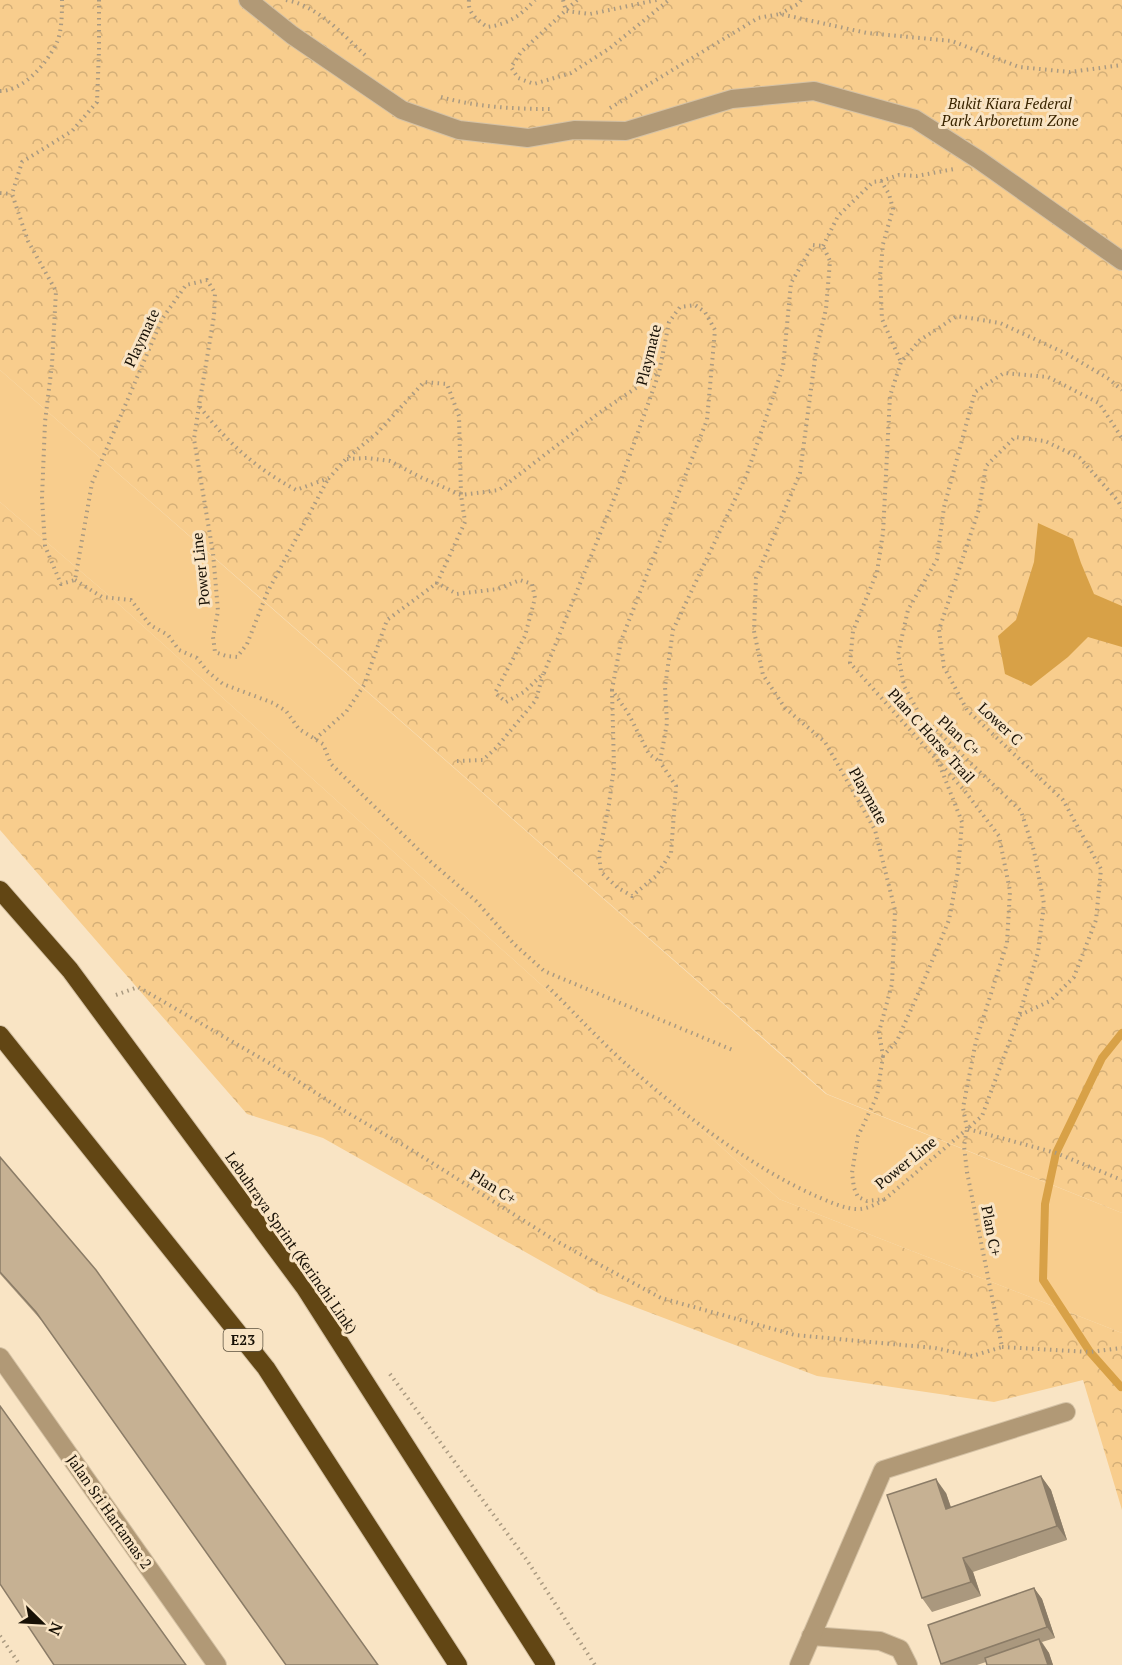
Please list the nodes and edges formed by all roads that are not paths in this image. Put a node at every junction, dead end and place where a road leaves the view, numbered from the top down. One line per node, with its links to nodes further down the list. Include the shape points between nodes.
1 (248, 0): 2 (street, via 402,110 459,130 528,138 574,130 626,131 732,99 814,91 915,119)
2 (1122, 261)
3 (0, 890): 10 (highway, Lebuhraya Sprint (Kerinchi Link), via 70,970 305,1288)
4 (0, 1035): 9 (highway, E23, via 266,1368)
5 (0, 1358): 8 (street, Jalan Sri Hartamas 2)
6 (1066, 1412): 7 (street, via 883,1470)
7 (811, 1636): 11 (street); 12 (street, via 880,1641 900,1649)
8 (217, 1665)
9 (458, 1665)
10 (546, 1665)
11 (799, 1665)
12 (908, 1665)

